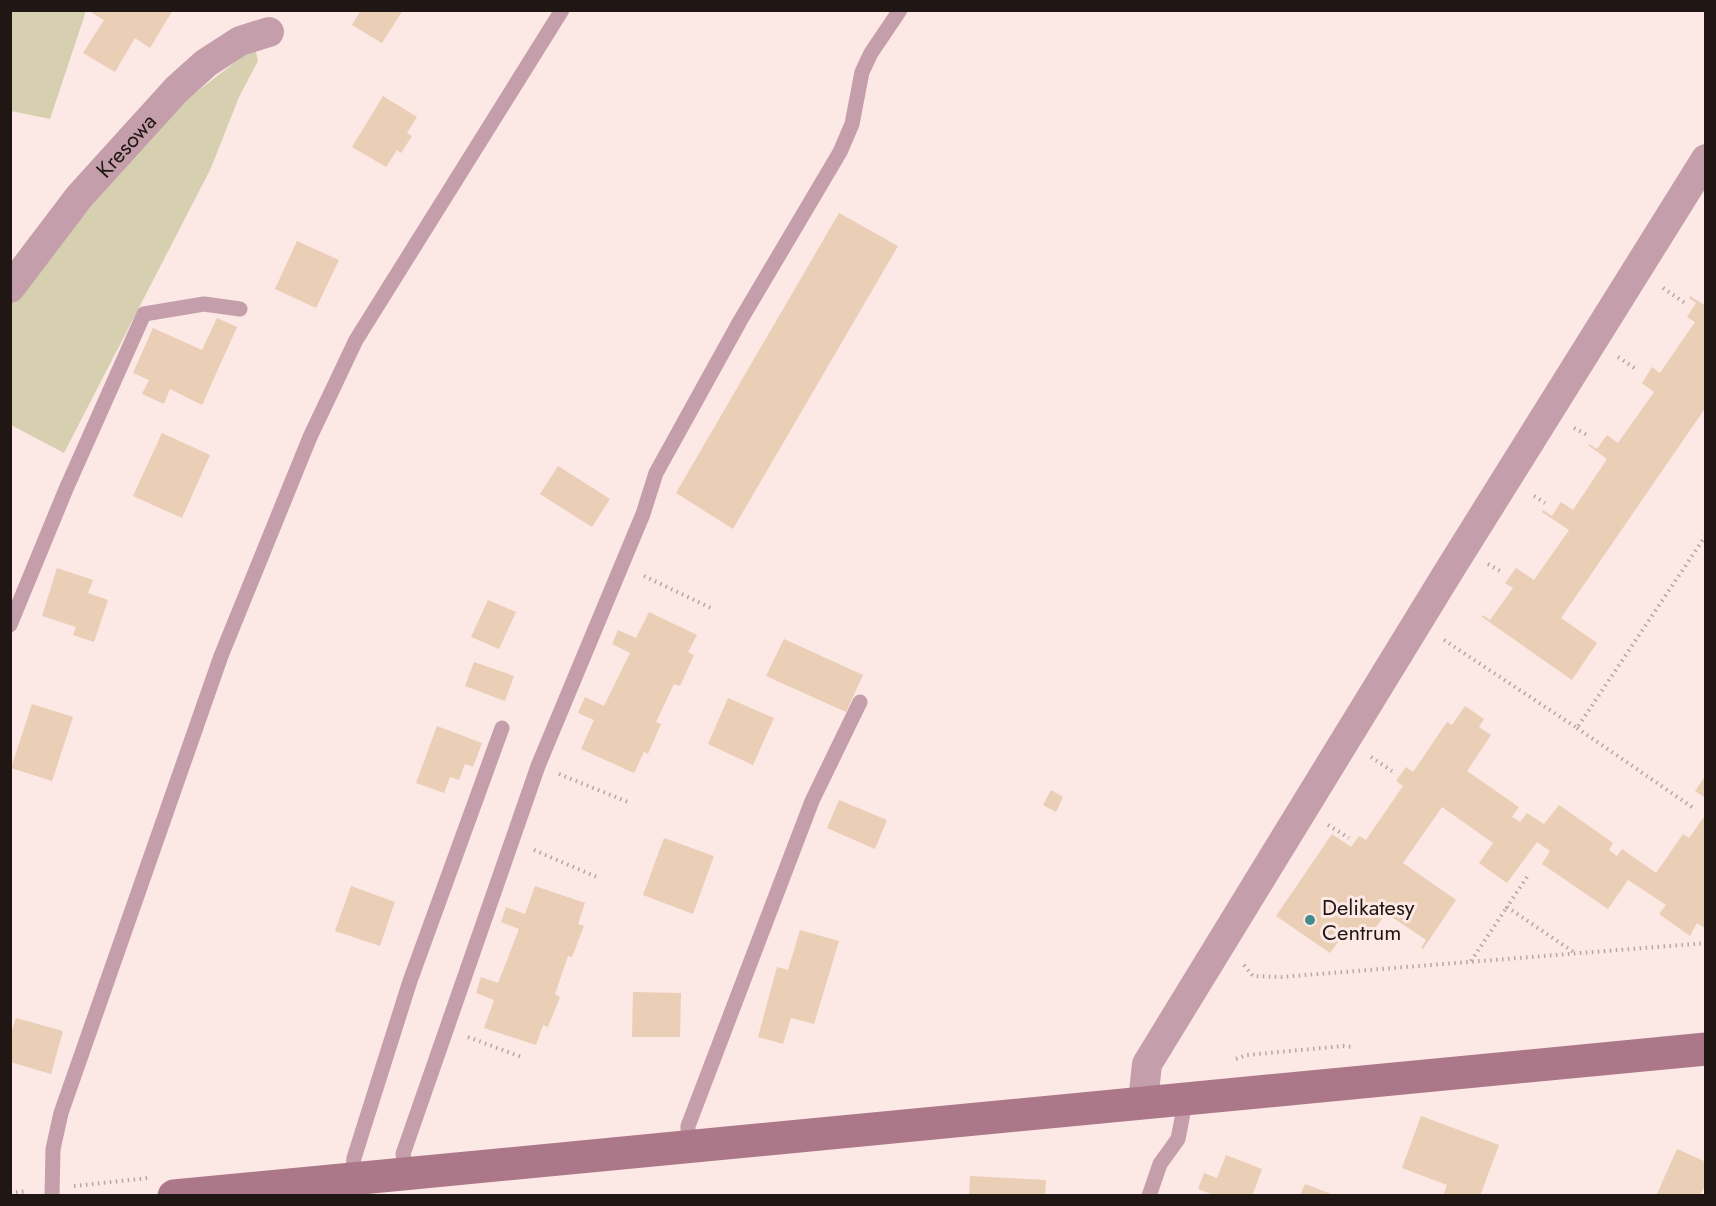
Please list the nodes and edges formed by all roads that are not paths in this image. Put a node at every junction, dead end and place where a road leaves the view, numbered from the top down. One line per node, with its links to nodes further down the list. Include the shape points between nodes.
1 (562, 10): 16 (lane, via 356,340 310,437 222,656 61,1113 53,1149)
2 (900, 10): 14 (lane, via 862,72 852,123 840,152 656,473 538,766 403,1154)
3 (269, 32): 5 (street, Kresowa, via 240,41 206,63 176,90 79,197)
4 (1706, 159): 12 (street, via 1146,1064)
5 (10, 288)
6 (240, 309): 7 (lane, via 204,304 144,314)
7 (10, 625)
8 (860, 702): 13 (lane, via 807,813 688,1126)
9 (502, 728): 15 (lane, via 410,981 354,1158)
10 (1706, 1049): 11 (street)
11 (1186, 1098): 12 (street); 18 (lane, via 1178,1139 1160,1164)
12 (1143, 1102): 13 (street)
13 (688, 1147): 14 (street)
14 (407, 1174): 15 (street)
15 (352, 1179): 17 (street)
16 (52, 1196)
17 (174, 1196)
18 (1149, 1196)

